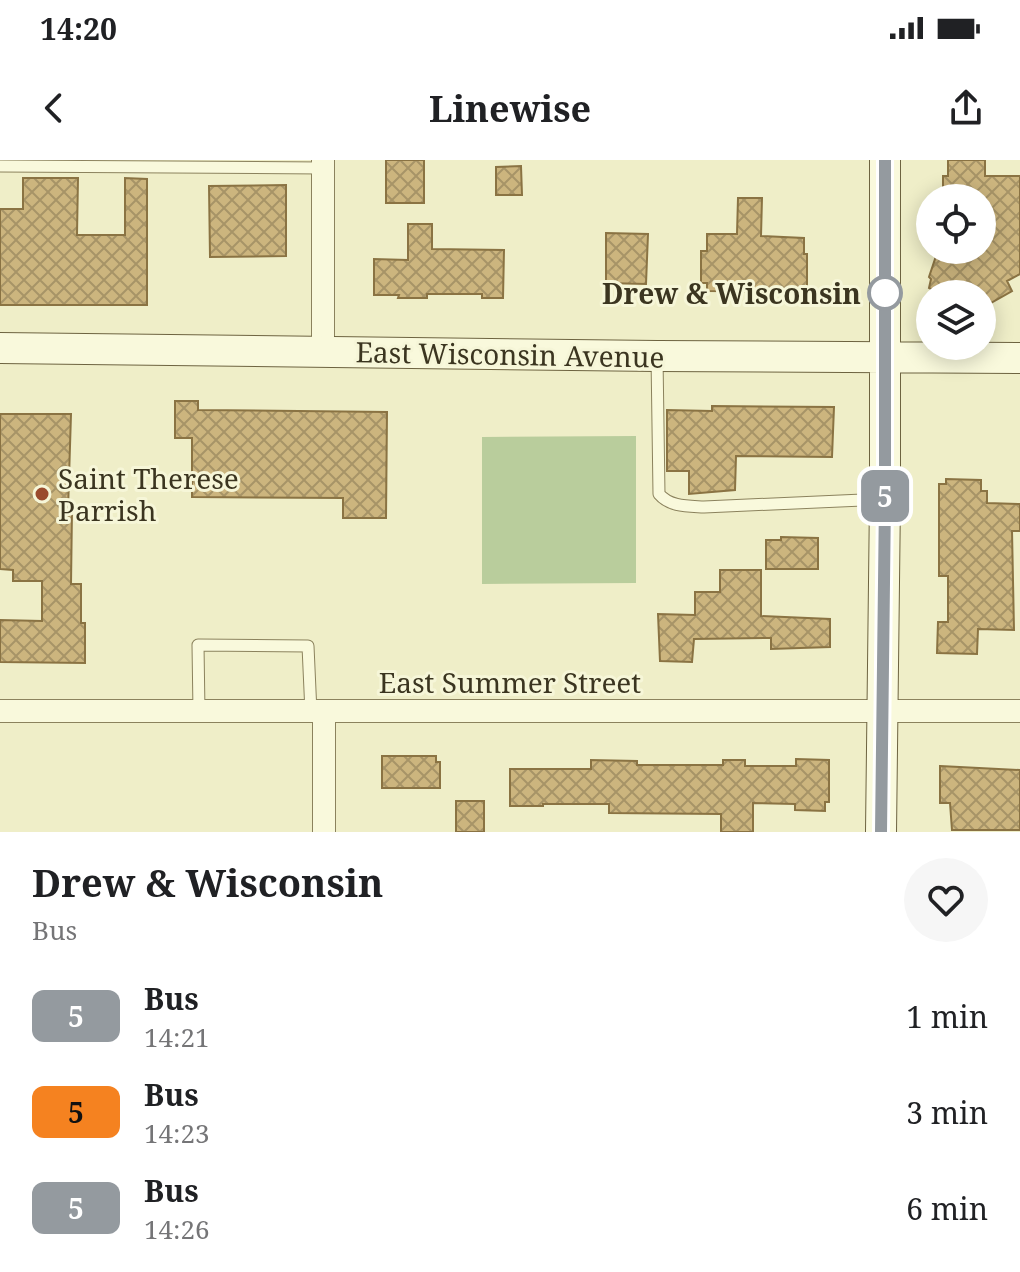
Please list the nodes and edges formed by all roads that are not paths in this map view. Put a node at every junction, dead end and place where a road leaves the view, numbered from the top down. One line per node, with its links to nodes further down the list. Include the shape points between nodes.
1 (885, 160): 7 (main road)
2 (323, 164): 3 (lane); 5 (street)
3 (0, 166)
4 (0, 348): 5 (main road, East Wisconsin Avenue)
5 (323, 351): 6 (main road, East Wisconsin Avenue)
6 (657, 356): 7 (main road, East Wisconsin Avenue); 9 (lane, via 659,494 664,500 704,507)
7 (885, 357): 8 (main road, East Wisconsin Avenue); 9 (main road)
8 (1020, 358)
9 (885, 499): 11 (main road)
10 (0, 711): 13 (street, East Summer Street)
11 (882, 711): 12 (street, East Summer Street); 14 (street, East Summer Street); 16 (main road)
12 (1020, 711)
13 (199, 712): 14 (street, East Summer Street); 14 (lane, via 198,645 308,646)
14 (317, 713): 15 (street)
15 (324, 832)
16 (881, 832)

